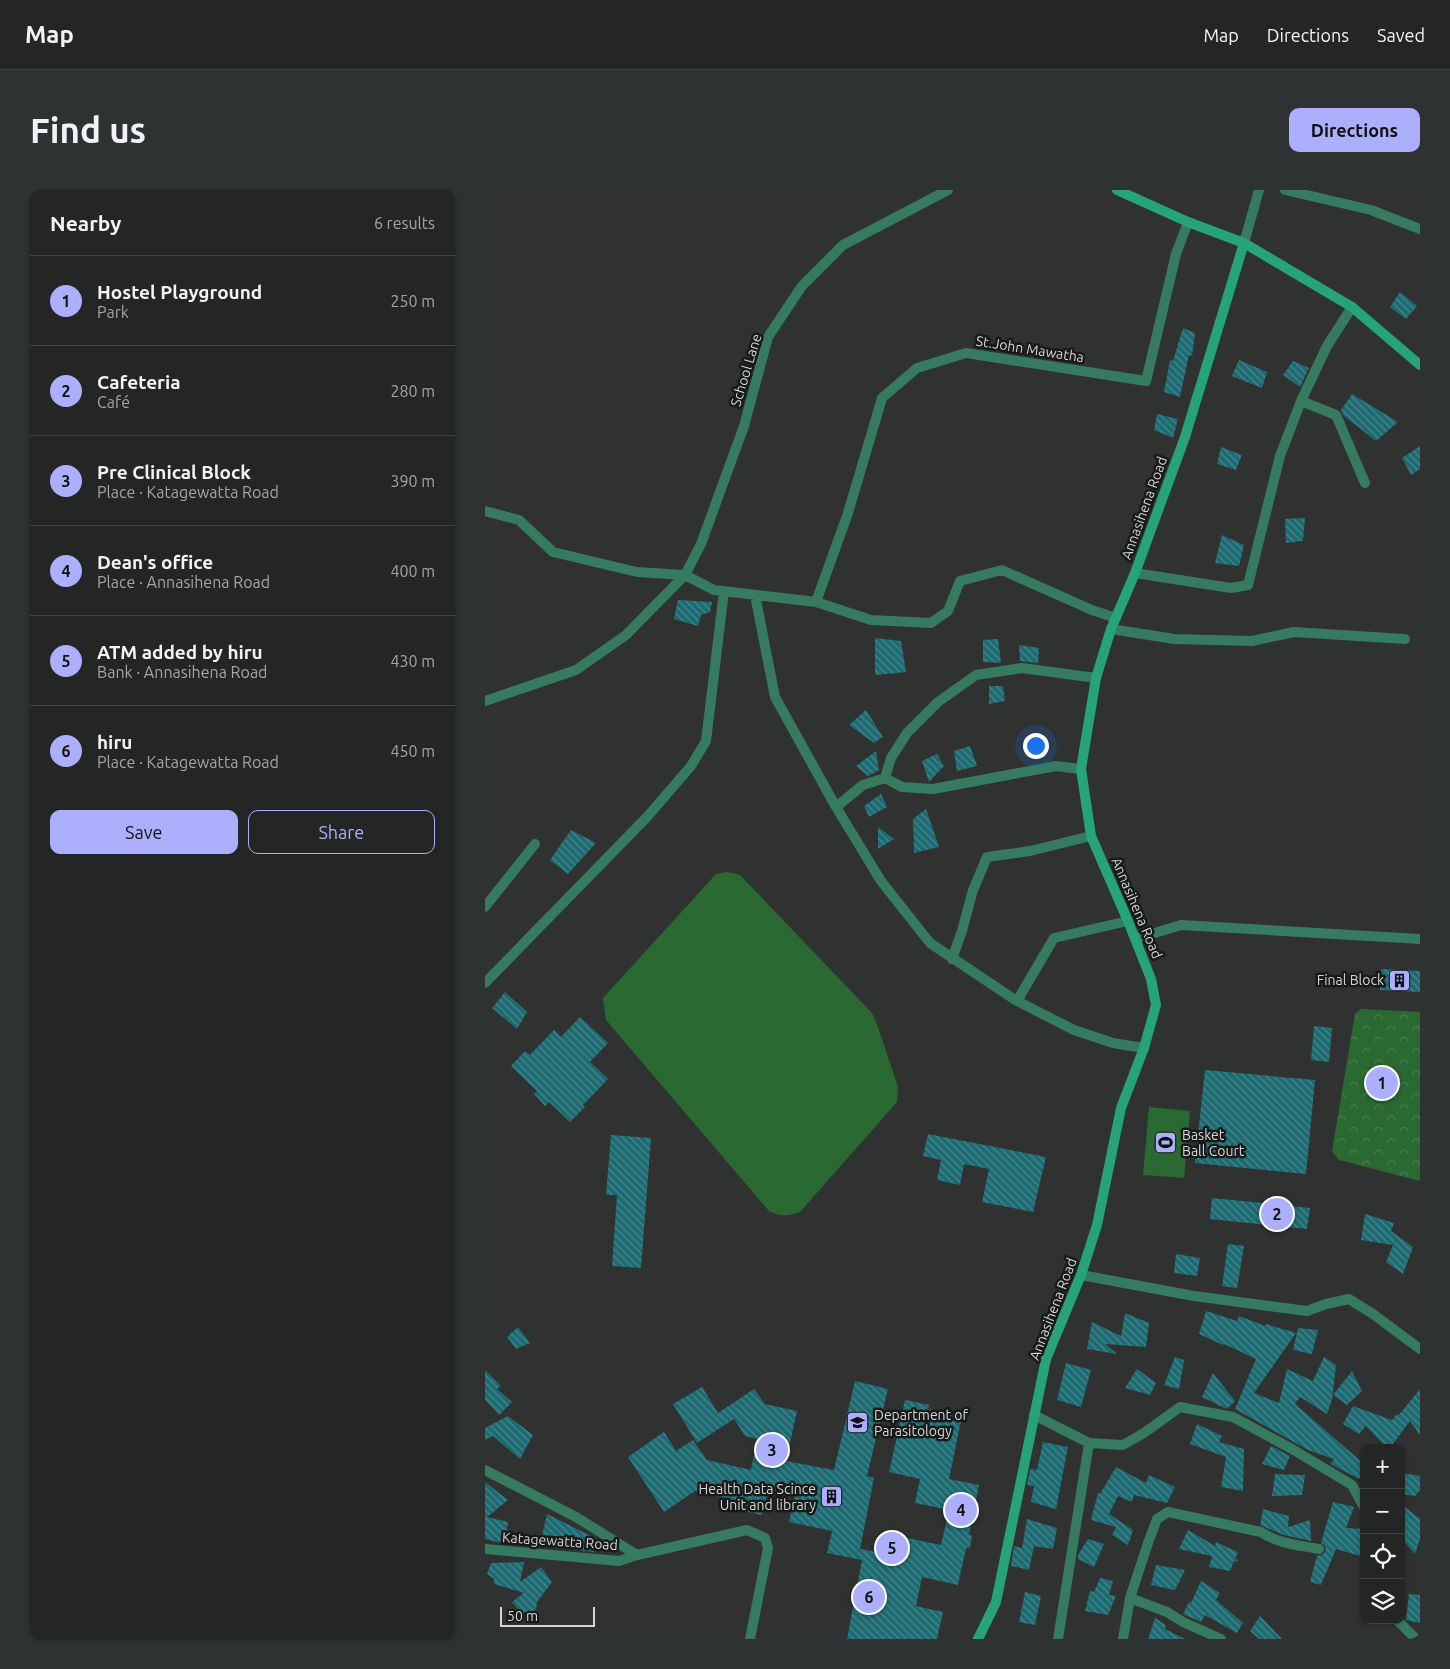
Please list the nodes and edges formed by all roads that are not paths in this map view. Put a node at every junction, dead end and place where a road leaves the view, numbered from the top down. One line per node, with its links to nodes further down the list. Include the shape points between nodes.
1 (948, 190): 14 (street, School Lane, via 843,245 802,286 768,337 744,426 701,544)
2 (1117, 190): 5 (street)
3 (1259, 190): 7 (street, Annasihena Road)
4 (1285, 190): 6 (street, via 1371,210)
5 (1188, 222): 7 (street); 17 (street, St.John Mawatha, via 1176,254 1146,381 966,353 917,368 882,398 848,513)
6 (1420, 228)
7 (1244, 243): 8 (street); 13 (street, Annasihena Road, via 1185,437)
8 (1352, 308): 9 (street); 10 (street, via 1327,346)
9 (1420, 365)
10 (1301, 401): 11 (street, via 1336,415); 13 (street, via 1280,456 1248,585 1231,588)
11 (1365, 482)
12 (485, 511): 14 (street, via 519,520 553,552 637,572)
13 (1135, 573): 18 (street, Annasihena Road)
14 (685, 575): 15 (street, via 714,590); 22 (street, School Lane, via 627,635 576,670)
15 (724, 591): 16 (street); 33 (street, via 706,741 691,766 647,817)
16 (755, 594): 17 (street); 25 (street, via 775,696)
17 (815, 602): 18 (street, via 871,620 931,623 948,611 960,581 1002,570)
18 (1116, 618): 19 (street, Annasihena Road)
19 (1111, 629): 20 (street, via 1174,639 1252,641 1293,632); 21 (street, Annasihena Road)
20 (1405, 639)
21 (1096, 678): 23 (street, Annasihena Road); 24 (street, via 1022,668 976,675 938,702 907,733 891,758)
22 (485, 701)
23 (1081, 769): 24 (street, via 1056,766 933,789 902,787); 26 (street, Annasihena Road)
24 (885, 778): 25 (street, via 863,785)
25 (837, 807): 32 (street, via 881,881 931,943)
26 (1091, 836): 29 (street, Annasihena Road); 32 (street, via 1030,851 987,857 973,890)
27 (535, 844): 28 (street)
28 (485, 907)
29 (1128, 921): 30 (street, Annasihena Road); 34 (street, via 1054,938)
30 (1135, 939): 31 (street, via 1181,925); 35 (street, Annasihena Road, via 1151,979 1156,1004)
31 (1420, 939)
32 (952, 959): 34 (street)
33 (485, 983)
34 (1017, 1001): 35 (street, via 1073,1030 1113,1043)
35 (1144, 1048): 36 (street, Annasihena Road, via 1121,1108 1097,1225)
36 (1081, 1275): 37 (street, via 1194,1296 1307,1311 1349,1299); 38 (street, Annasihena Road, via 1046,1359)
37 (1420, 1349)
38 (1033, 1415): 39 (street); 48 (street, Annasihena Road, via 996,1602)
39 (1089, 1443): 41 (street, via 1123,1445 1180,1407 1233,1417 1352,1485); 49 (street)
40 (485, 1470): 44 (street, via 576,1517)
41 (1360, 1500)
42 (485, 1549): 44 (street, Katagewatta Road, via 619,1561)
43 (1319, 1549): 45 (street, via 1283,1543 1261,1532 1167,1512 1157,1519)
44 (637, 1555): 47 (street, Katagewatta Road, via 747,1530 765,1538 767,1548)
45 (1129, 1598): 50 (street); 51 (street, via 1167,1612)
46 (1401, 1624): 52 (street)
47 (750, 1639)
48 (978, 1639)
49 (1057, 1639)
50 (1123, 1639)
51 (1221, 1639)
52 (1416, 1639)

